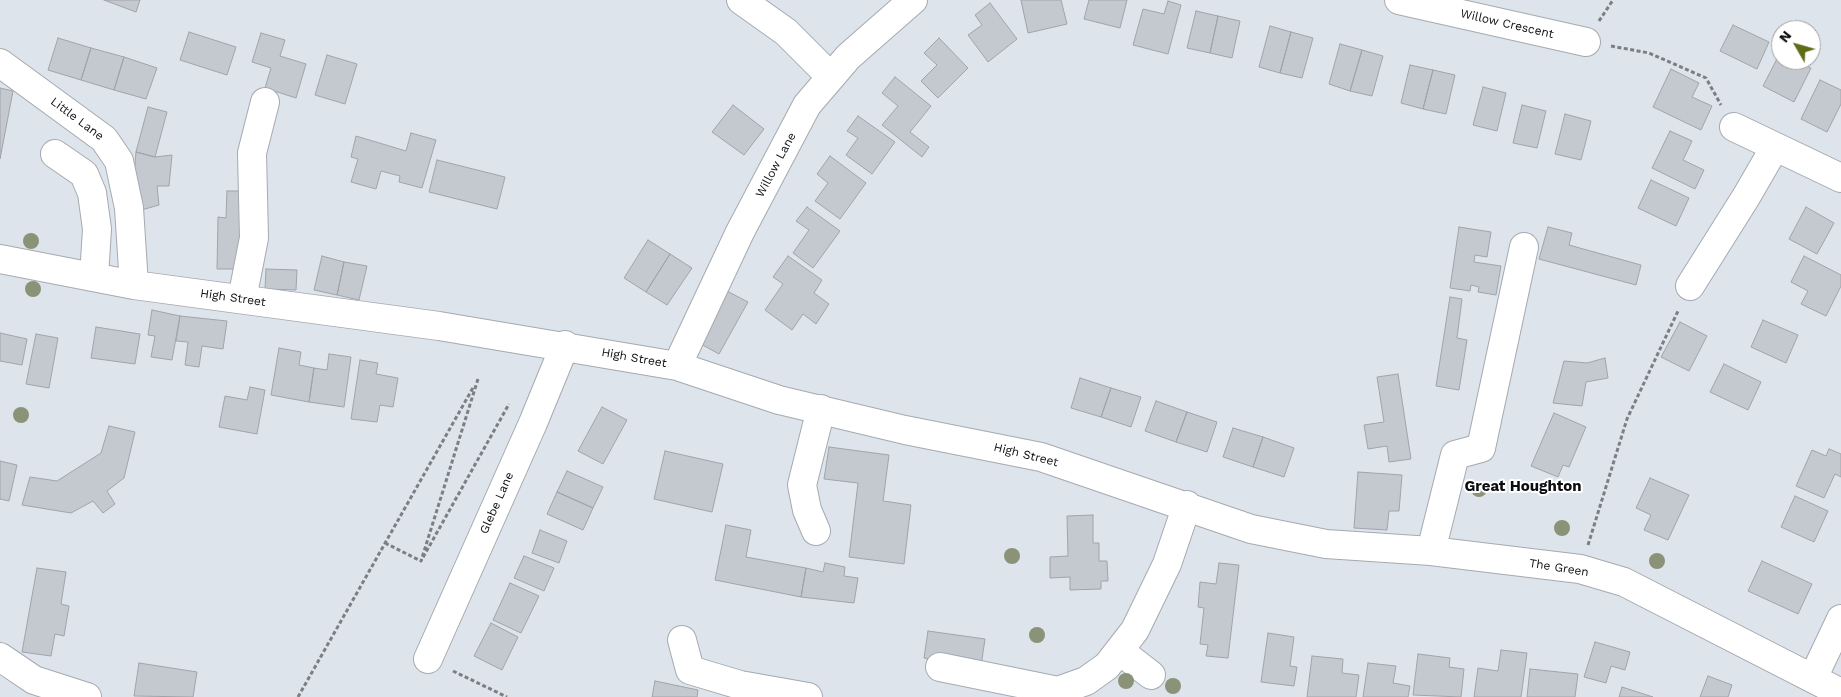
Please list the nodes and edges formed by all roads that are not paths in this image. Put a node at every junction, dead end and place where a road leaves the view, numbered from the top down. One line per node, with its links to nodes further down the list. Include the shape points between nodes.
1 (913, 0): 6 (street, via 848,57)
2 (1398, 0): 4 (street, Willow Crescent)
3 (745, 3): 6 (street, via 786,32)
4 (1586, 42)
5 (0, 63): 15 (street, Little Lane, via 104,139 119,161 129,208)
6 (832, 77): 19 (street, Willow Lane, via 807,105 740,232)
7 (264, 102): 17 (street, via 252,152 254,238)
8 (1734, 127): 9 (street)
9 (1775, 147): 11 (street); 16 (street)
10 (56, 154): 14 (street, via 84,174 92,193 97,229)
11 (1841, 178)
12 (1524, 247): 24 (street, via 1481,448 1455,455)
13 (0, 259): 14 (street, High Street)
14 (94, 277): 15 (street, High Street)
15 (134, 285): 17 (street, High Street)
16 (1690, 286)
17 (242, 299): 18 (street, High Street)
18 (565, 345): 19 (street, High Street); 29 (street, Glebe Lane)
19 (677, 366): 20 (street, High Street, via 779,400)
20 (821, 409): 21 (street, High Street, via 1041,457); 23 (street, via 802,485)
21 (1187, 505): 22 (street, High Street); 27 (street, via 1167,564)
22 (1251, 529): 24 (street, The Green, via 1326,544)
23 (816, 531)
24 (1431, 551): 32 (street, The Green, via 1580,569 1624,582)
25 (1841, 619): 32 (street)
26 (682, 640): 36 (street, via 690,670 740,685)
27 (1120, 651): 31 (street); 34 (street, via 1107,666 1086,681)
28 (0, 657): 35 (street, via 34,680)
29 (428, 659)
30 (940, 667): 34 (street)
31 (1151, 676)
32 (1813, 678): 33 (street, The Green)
33 (1841, 693)
34 (1050, 694)
35 (88, 697)
36 (808, 697)

